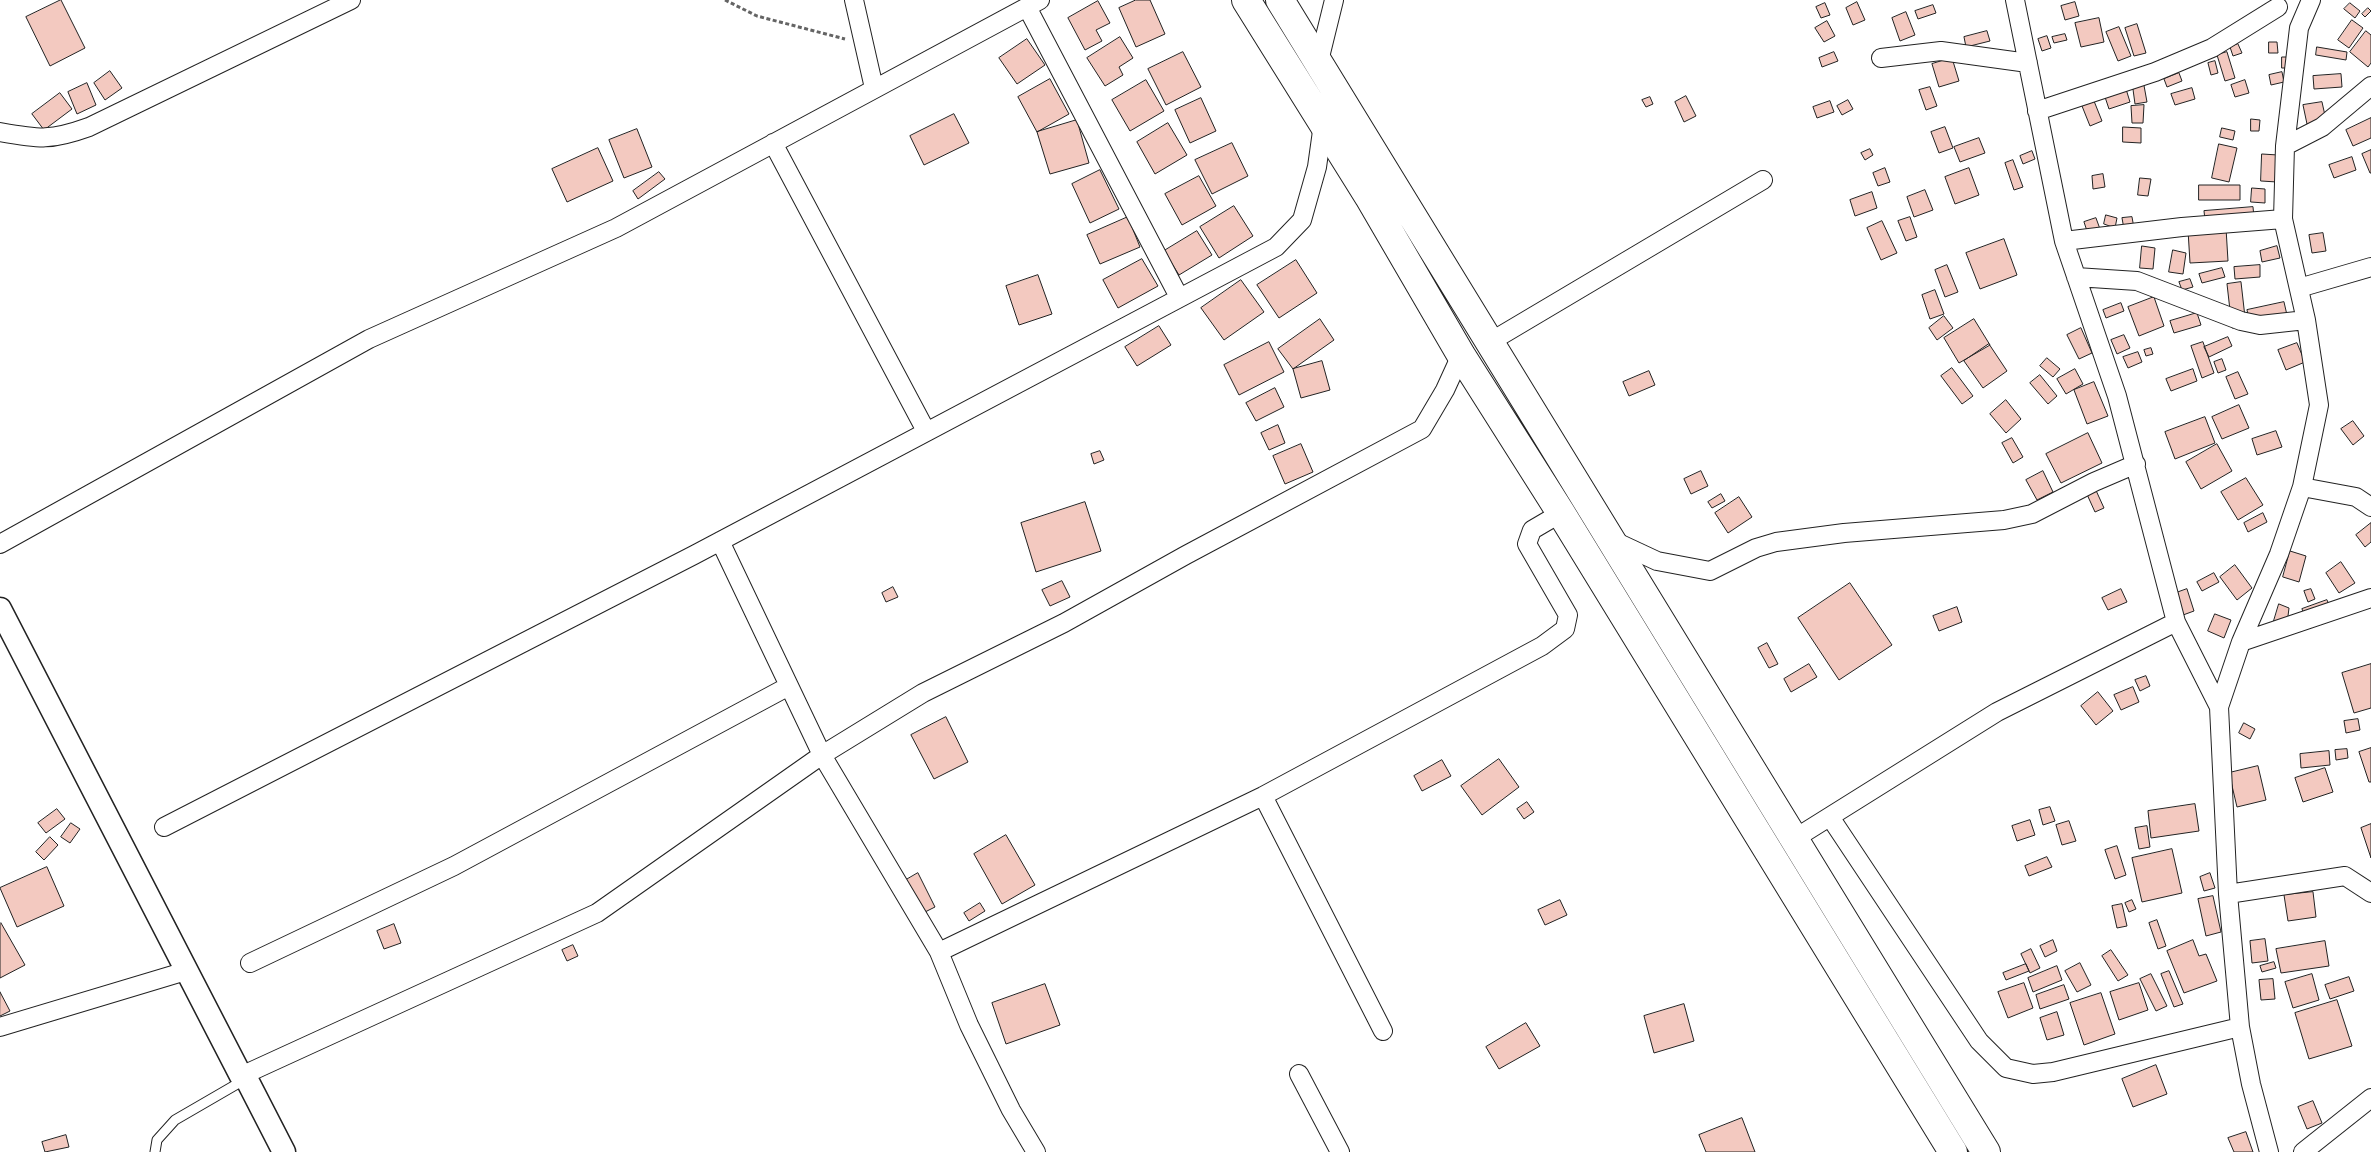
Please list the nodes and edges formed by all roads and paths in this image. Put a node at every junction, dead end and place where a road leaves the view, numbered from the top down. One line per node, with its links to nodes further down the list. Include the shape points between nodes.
1 (352, 0): 20 (street, via 89,127 60,137 40,139)
2 (725, 0): 12 (path, via 757,16)
3 (854, 0): 12 (street)
4 (1246, 0): 19 (main road)
5 (1280, 0): 14 (main road)
6 (1334, 0): 14 (street)
7 (2015, 0): 15 (street)
8 (2311, 0): 11 (street)
9 (1033, 4): 17 (street); 29 (street)
10 (2275, 4): 11 (street); 18 (street, via 2204,52 2155,72)
11 (2299, 28): 22 (street)
12 (865, 43): 17 (street)
13 (1881, 58): 15 (street, via 1940,51)
14 (1319, 61): 31 (main road)
15 (2028, 63): 18 (street)
16 (2371, 86): 22 (street, via 2322,128)
17 (874, 88): 21 (street)
18 (2037, 110): 25 (street)
19 (1323, 124): 29 (street, via 1317,167 1302,220 1276,247); 32 (main road)
20 (0, 132)
21 (773, 143): 33 (street); 40 (street, via 616,228 370,339)
22 (2285, 146): 24 (street)
23 (1763, 180): 31 (street)
24 (2284, 219): 25 (street); 28 (street)
25 (2064, 241): 27 (street)
26 (2371, 267): 28 (street)
27 (2076, 277): 30 (street, via 2137,282 2260,326); 34 (street, via 2117,396)
28 (2299, 288): 30 (street)
29 (1179, 297): 33 (street)
30 (2306, 320): 35 (street, via 2319,404)
31 (1490, 342): 38 (main road)
32 (1461, 355): 37 (main road); 47 (street, via 1422,430 1064,623 923,693)
33 (926, 431): 39 (street)
34 (2136, 464): 38 (street, via 2032,514 2004,520 1776,542 1756,548 1710,571 1656,561); 43 (street)
35 (2302, 487): 36 (street, via 2356,497); 44 (street, via 2279,554)
36 (2371, 507)
37 (1561, 512): 48 (street, via 1532,530 1527,544 1568,615 1565,629 1542,646); 67 (main road)
38 (1611, 540): 51 (main road)
39 (720, 541): 45 (street); 50 (street)
40 (0, 544)
41 (2371, 598): 44 (street)
42 (0, 609): 56 (street)
43 (2176, 622): 46 (street); 49 (street, via 1997,712)
44 (2241, 642): 46 (street)
45 (789, 686): 47 (street); 55 (street, via 454,866)
46 (2219, 707): 53 (street)
47 (822, 755): 54 (street); 61 (street, via 597,913)
48 (1263, 796): 54 (street); 59 (street)
49 (1830, 817): 51 (street); 58 (street, via 1979,1042 2006,1068 2032,1074 2053,1072)
50 (164, 827)
51 (1794, 839): 68 (main road)
52 (2371, 893): 53 (street, via 2345,876)
53 (2228, 894): 58 (street)
54 (939, 952): 65 (street, via 969,1025 1011,1110)
55 (250, 963)
56 (186, 971): 57 (street); 61 (street)
57 (0, 1027)
58 (2240, 1027): 69 (street)
59 (1383, 1031)
60 (1299, 1074): 66 (street)
61 (244, 1077): 63 (lane, via 176,1120 157,1140); 64 (street)
62 (2371, 1098): 70 (street)
63 (155, 1152)
64 (284, 1152)
65 (1036, 1152)
66 (1340, 1152)
67 (1953, 1152)
68 (1986, 1152)
69 (2269, 1152)
70 (2303, 1152)

